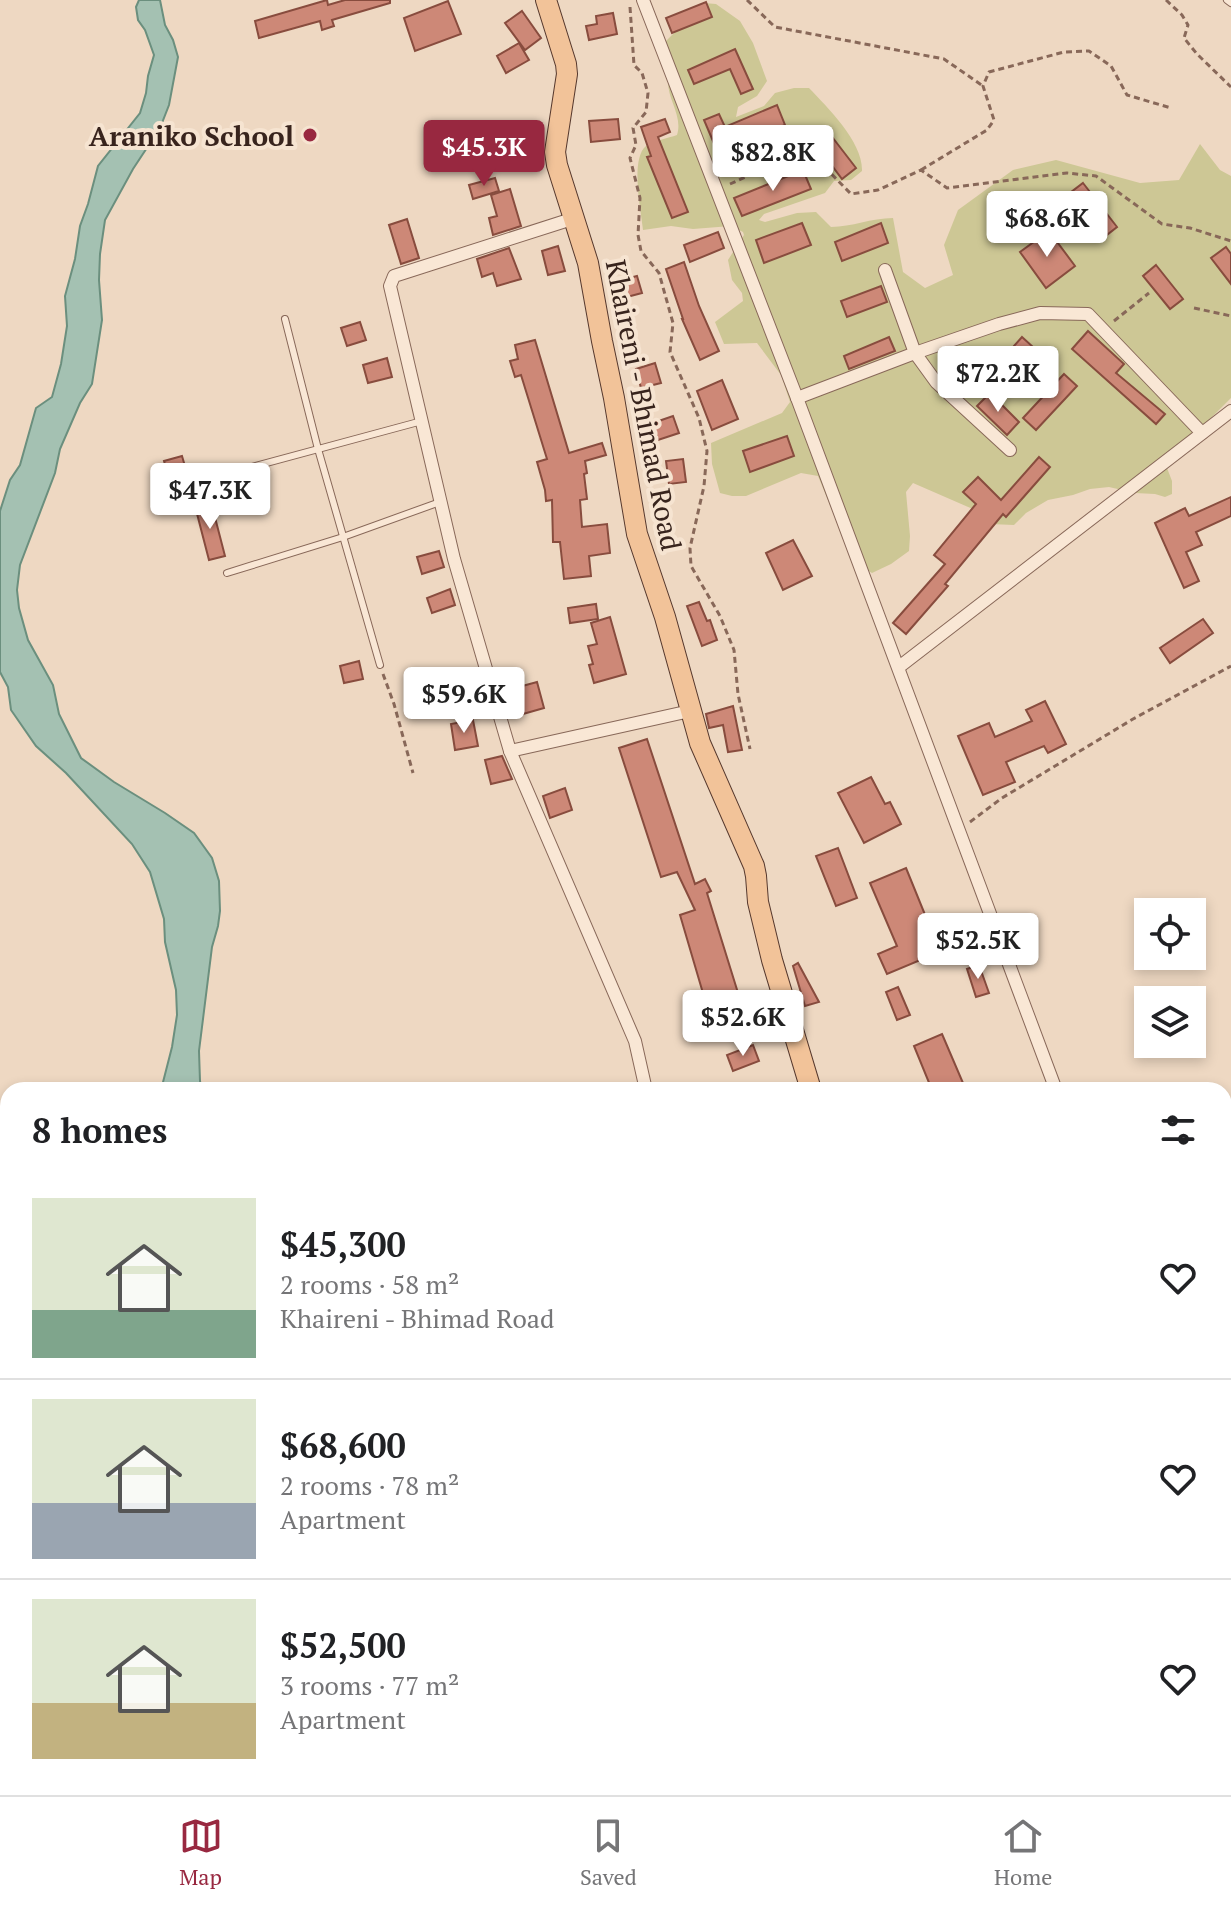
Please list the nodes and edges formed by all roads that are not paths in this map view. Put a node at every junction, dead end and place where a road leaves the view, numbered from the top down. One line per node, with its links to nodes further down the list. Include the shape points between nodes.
1 (546, 0): 3 (main road, Khaireni - Bhimad Road, via 566,64 555,152)
2 (643, 0): 7 (street)
3 (575, 218): 9 (street, via 394,276 390,286); 19 (main road, Khaireni - Bhimad Road, via 588,263 637,534)
4 (885, 270): 6 (street)
5 (285, 319): 11 (lane)
6 (915, 353): 7 (street); 10 (street, via 1040,313 1088,314); 12 (street, via 936,382)
7 (797, 398): 18 (street)
8 (1231, 411): 10 (street)
9 (422, 421): 11 (lane); 14 (street)
10 (1202, 433): 18 (street)
11 (318, 449): 13 (lane); 15 (lane)
12 (1010, 450)
13 (200, 481)
14 (441, 502): 15 (lane); 20 (street)
15 (343, 537): 16 (lane); 17 (lane)
16 (227, 573)
17 (380, 665)
18 (899, 667): 23 (street)
19 (690, 711): 20 (street); 22 (main road, Khaireni - Bhimad Road, via 754,866 772,960)
20 (510, 751): 21 (street, via 635,1041)
21 (644, 1082)
22 (809, 1082)
23 (1053, 1082)

